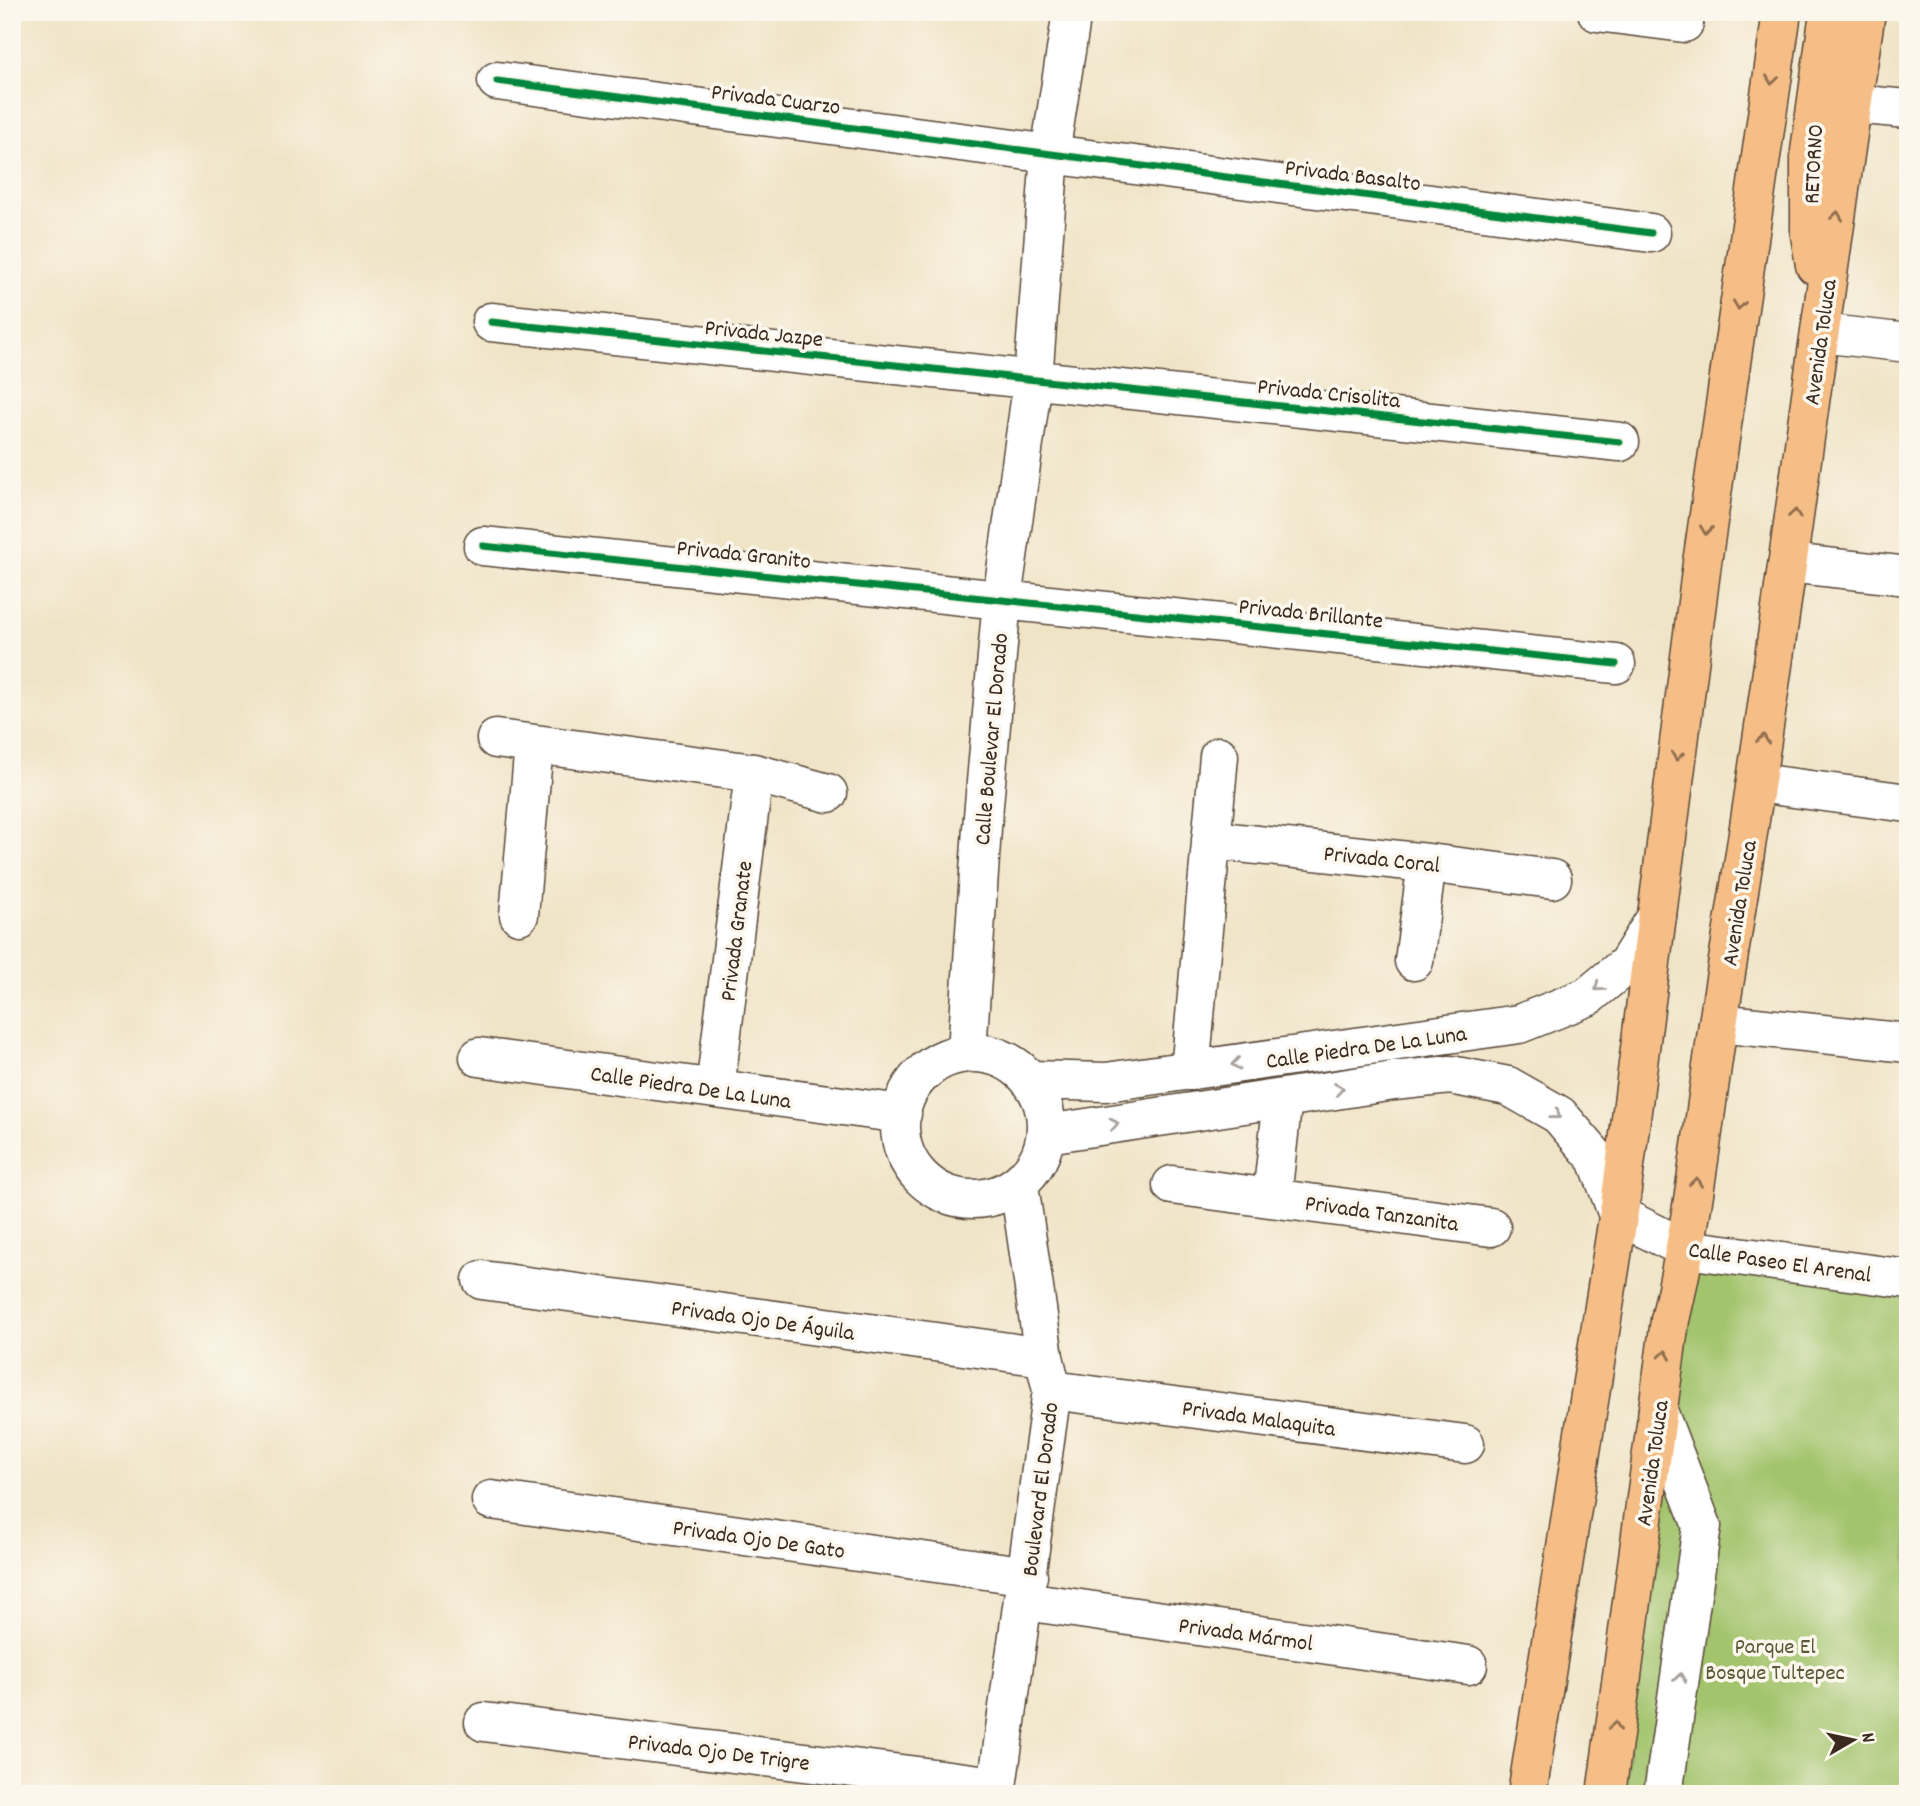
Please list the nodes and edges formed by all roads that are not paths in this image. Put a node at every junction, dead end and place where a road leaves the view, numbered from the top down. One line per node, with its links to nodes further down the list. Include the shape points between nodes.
1 (1072, 12): 10 (street, Calle Boulevar El Dorado)
2 (1597, 12): 6 (street)
3 (1782, 12): 33 (main road, one-way to 33, via 1702,562)
4 (1829, 12): 13 (main road, RETORNO, via 1810,151 1810,235)
5 (1866, 12): 8 (main road, Avenida Toluca)
6 (1684, 23)
7 (497, 81): 10 (street, Privada Cuarzo)
8 (1852, 104): 9 (street); 13 (main road, Avenida Toluca, one-way to 8)
9 (1908, 109)
10 (1050, 154): 11 (street, Privada Basalto); 15 (street, Calle Boulevar El Dorado)
11 (1651, 233)
12 (491, 322): 15 (street, Privada Jazpe)
13 (1822, 324): 14 (street); 18 (main road, Avenida Toluca, one-way to 13)
14 (1908, 343)
15 (1033, 380): 16 (street, Privada Crisolita); 20 (street, Calle Boulevar El Dorado)
16 (1620, 442)
17 (483, 546): 20 (street, Privada Granito)
18 (1788, 563): 19 (street); 26 (main road, Avenida Toluca, one-way to 18)
19 (1908, 576)
20 (1002, 600): 21 (street, Privada Brillante); 37 (street, Calle Boulevar El Dorado)
21 (1615, 664)
22 (496, 739): 23 (street)
23 (534, 745): 25 (street); 32 (street)
24 (1220, 756): 29 (street)
25 (754, 773): 27 (street); 41 (street, Privada Granate)
26 (1757, 783): 28 (street); 35 (main road, Avenida Toluca)
27 (828, 793)
28 (1908, 803)
29 (1211, 840): 30 (street, Privada Coral); 39 (street)
30 (1427, 863): 31 (street, Privada Coral); 34 (street)
31 (1552, 879)
32 (519, 915)
33 (1657, 916): 39 (street, Calle Piedra De La Luna, one-way to 39, via 1627,964 1587,998 1519,1024); 48 (main road)
34 (1415, 961)
35 (1718, 1023): 36 (street); 50 (main road, Avenida Toluca, one-way to 35)
36 (1908, 1043)
37 (967, 1051): 40 (street, via 1003,1057); 43 (street, via 930,1065 905,1095)
38 (479, 1057): 41 (street, Calle Piedra De La Luna)
39 (1190, 1071): 40 (street, Calle Piedra De La Luna, via 1106,1082)
40 (1032, 1080): 44 (street, via 1045,1105)
41 (715, 1089): 43 (street, Calle Piedra De La Luna)
42 (1283, 1098): 44 (street, Calle Piedra De La Luna, one-way to 42); 47 (street, Privada Tanzanita); 48 (street, Calle Piedra De La Luna, one-way to 48, via 1450,1075 1508,1086 1559,1115 1597,1159)
43 (902, 1114): 45 (street, via 899,1133 913,1170 943,1195 983,1200)
44 (1047, 1134): 45 (street, via 1038,1163)
45 (1018, 1185): 53 (street, Boulevard El Dorado)
46 (1172, 1185): 47 (street, Privada Tanzanita)
47 (1272, 1197): 49 (street, Privada Tanzanita)
48 (1618, 1214): 50 (street, Calle Paseo El Arenal); 61 (main road)
49 (1491, 1227)
50 (1686, 1250): 51 (street, Calle Paseo El Arenal); 54 (main road, Avenida Toluca, one-way to 50, via 1670,1320)
51 (1908, 1279)
52 (482, 1280): 53 (street, Privada Ojo De Águila)
53 (1048, 1373): 55 (street, Privada Malaquita); 57 (street, Boulevard El Dorado)
54 (1658, 1411): 62 (main road, Avenida Toluca, one-way to 54); 63 (street, one-way to 54, via 1702,1526)
55 (1465, 1444)
56 (491, 1500): 57 (street, Privada Ojo De Gato)
57 (1026, 1589): 58 (street, Privada Mármol); 60 (street, Boulevard El Dorado)
58 (1468, 1665)
59 (484, 1722): 60 (street, Privada Ojo De Trigre)
60 (996, 1790)
61 (1527, 1794)
62 (1606, 1794)
63 (1662, 1794)

